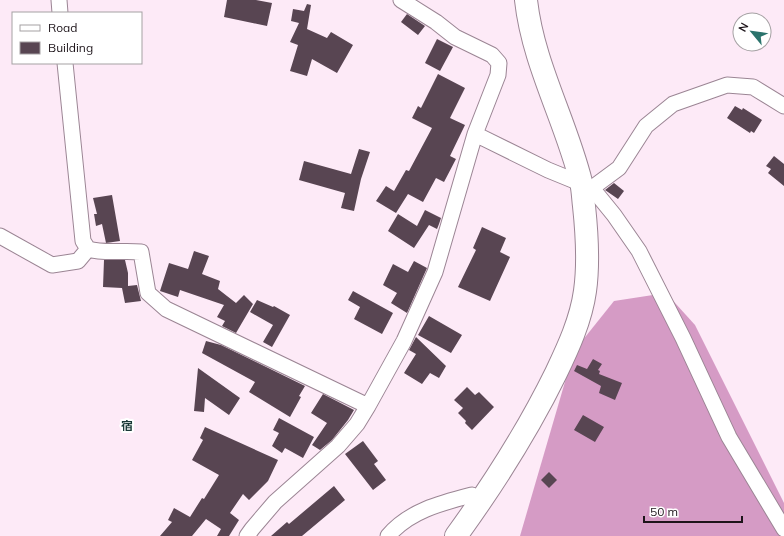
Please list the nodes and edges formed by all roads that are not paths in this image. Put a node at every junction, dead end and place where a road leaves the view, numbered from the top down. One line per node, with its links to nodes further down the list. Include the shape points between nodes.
1 (59, 0): 4 (street)
2 (400, 0): 7 (street, via 455,37 492,55 499,63 498,75)
3 (526, 0): 8 (street, via 542,68)
4 (60, 12)
5 (65, 64): 10 (street, via 83,241)
6 (784, 106): 8 (street, via 753,87 727,85 674,104 646,126 620,168)
7 (475, 134): 8 (street); 11 (street, via 436,272 404,341)
8 (587, 186): 12 (street, via 585,292 575,329 536,413); 13 (street, via 639,251 728,437)
9 (0, 236): 10 (street, via 52,265 78,261)
10 (88, 249): 11 (street, via 98,252 140,252 148,293 166,309)
11 (368, 406): 14 (street, via 338,446 275,502)
12 (480, 503): 15 (street, via 472,494 443,502 420,511 397,526); 16 (street)
13 (784, 529)
14 (247, 536)
15 (388, 536)
16 (456, 536)

